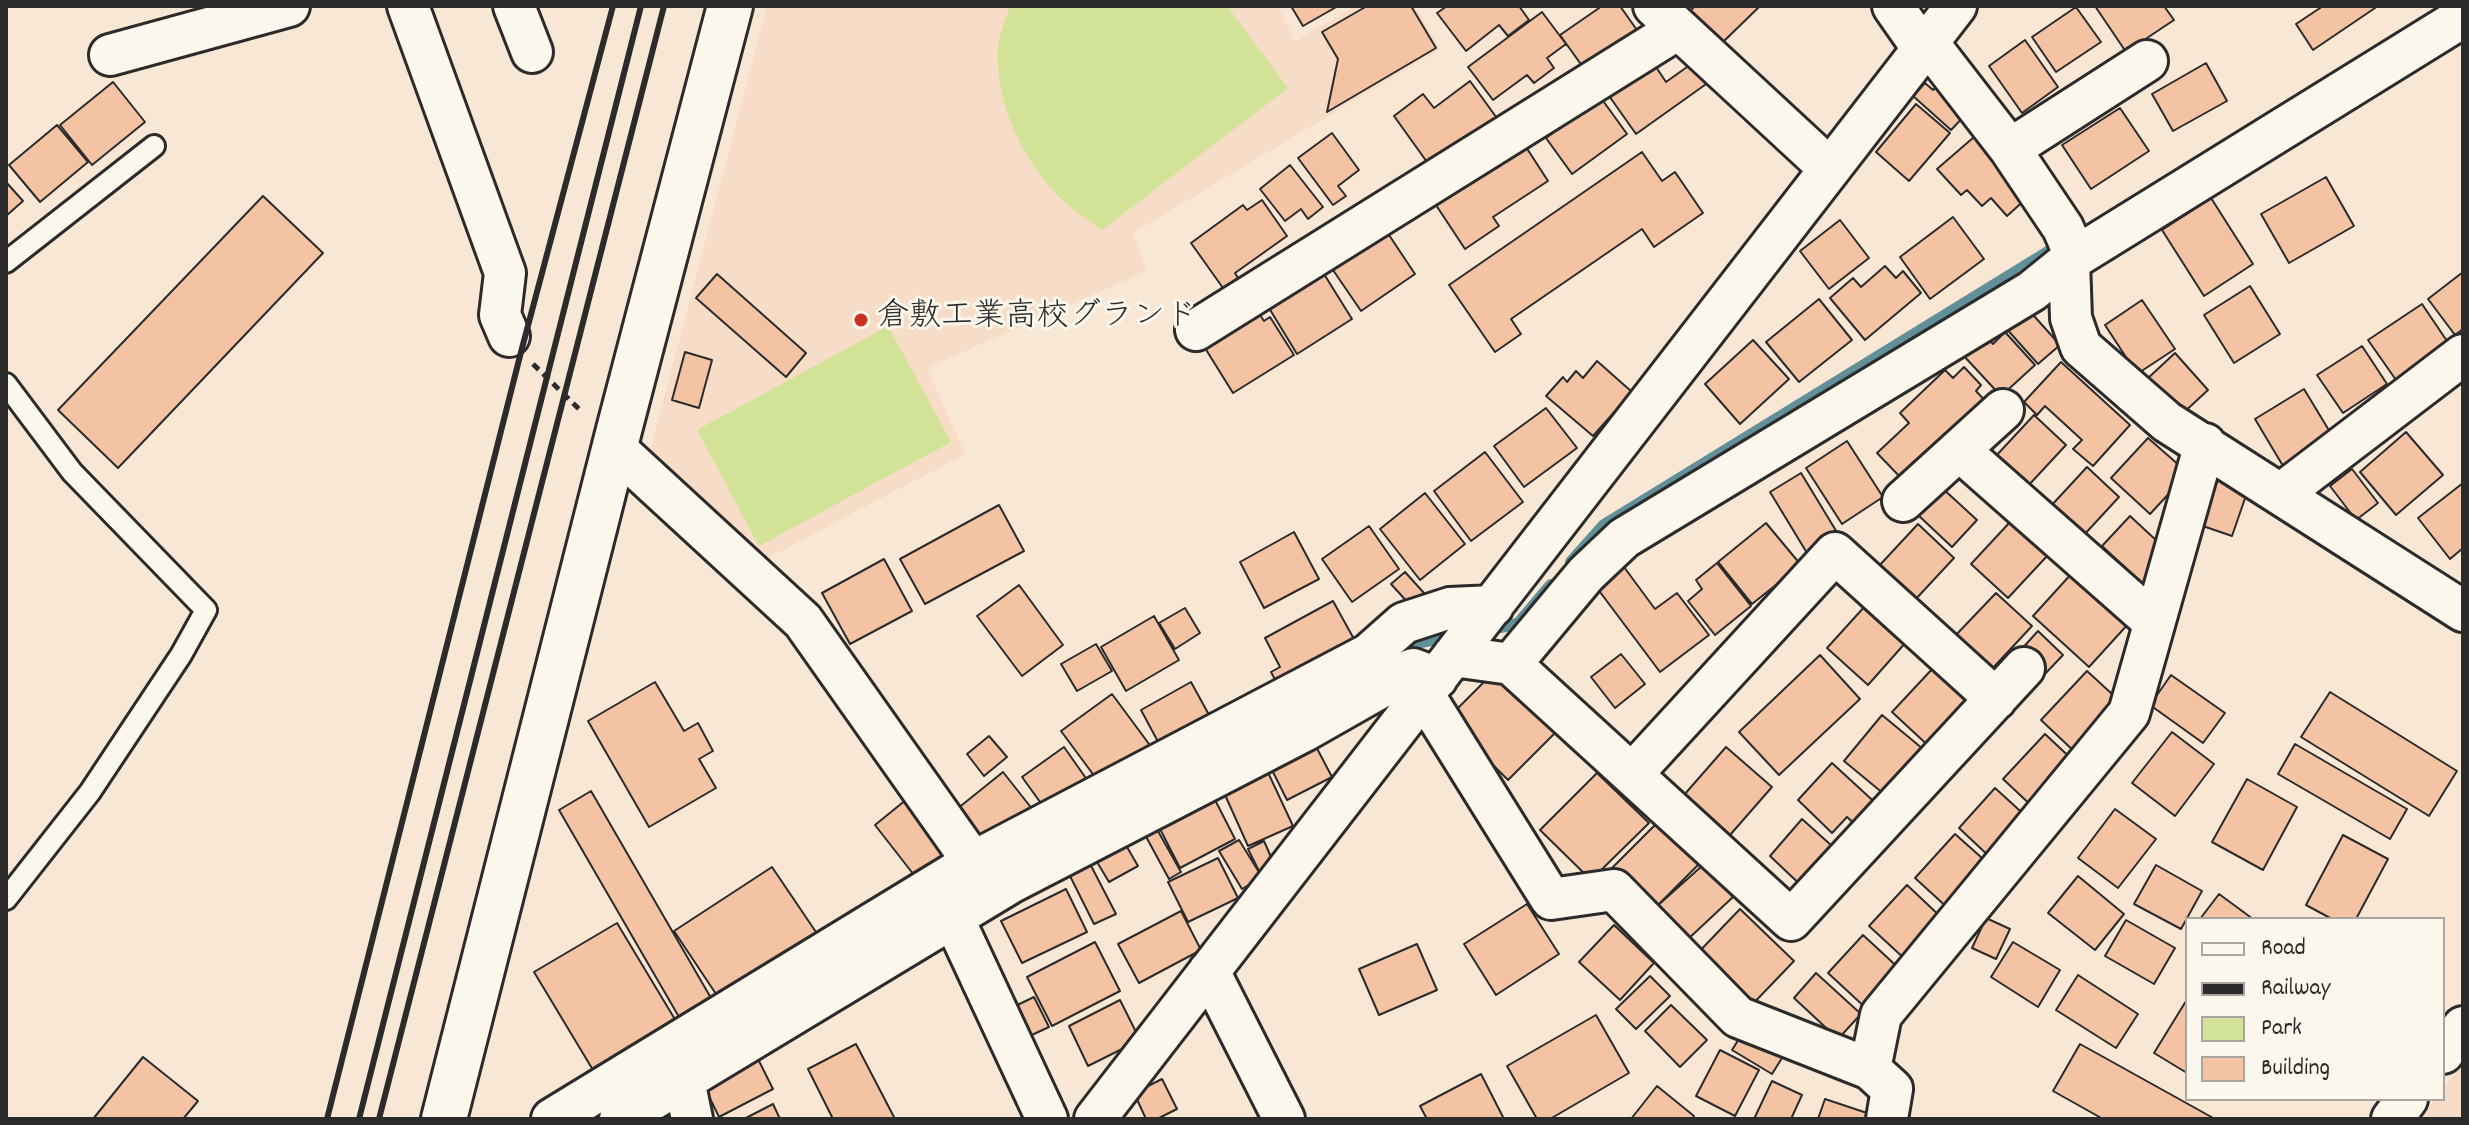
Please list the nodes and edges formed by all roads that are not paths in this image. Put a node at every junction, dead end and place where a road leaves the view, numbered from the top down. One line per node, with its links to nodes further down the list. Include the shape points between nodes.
1 (289, 6): 11 (street)
2 (408, 6): 19 (street, via 505,273 500,315)
3 (514, 6): 10 (street)
4 (730, 6): 24 (street)
5 (1893, 6): 9 (street)
6 (1956, 6): 9 (street)
7 (1666, 17): 15 (street); 18 (street)
8 (2463, 17): 16 (street)
9 (1926, 46): 14 (street); 15 (street)
10 (532, 52)
11 (110, 55)
12 (2147, 61): 14 (street)
13 (154, 146): 17 (lane)
14 (2010, 149): 16 (street)
15 (1830, 169): 30 (street)
16 (2068, 246): 23 (street, via 2071,318 2081,347 2167,422); 31 (street, via 2032,291 1624,538 1586,574)
17 (6, 262)
18 (1196, 330)
19 (509, 336)
20 (2463, 355): 26 (street)
21 (6, 384): 36 (lane, via 72,472 206,610 90,792)
22 (2003, 410): 25 (street)
23 (2205, 444): 26 (street); 29 (street)
24 (615, 448): 35 (street, via 803,621); 44 (street)
25 (1959, 450): 27 (street); 29 (street)
26 (2282, 493): 28 (street)
27 (1903, 501)
28 (2453, 591)
29 (2154, 622): 41 (street, via 2129,713 1881,1015)
30 (1458, 650): 31 (street); 35 (street, via 1450,608 1404,623 1369,654); 37 (street, via 1012,882); 38 (street); 41 (street, via 1551,899 1614,890 1738,1017)
31 (1511, 664): 34 (street)
32 (2024, 668): 33 (street)
33 (1996, 699): 34 (street, via 1791,920); 34 (street, via 1835,553)
34 (1632, 774)
35 (973, 862): 37 (street)
36 (6, 899)
37 (944, 899): 42 (street); 45 (street); 48 (street)
38 (1209, 971): 49 (street); 50 (street)
39 (2463, 1027): 40 (street)
40 (2445, 1050)
41 (1870, 1069): 51 (street, via 1892,1089)
42 (684, 1080): 46 (street); 47 (street)
43 (2406, 1101): 52 (street)
44 (444, 1119)
45 (552, 1119)
46 (620, 1119)
47 (692, 1119)
48 (1047, 1119)
49 (1095, 1119)
50 (1284, 1119)
51 (1887, 1119)
52 (2392, 1119)

